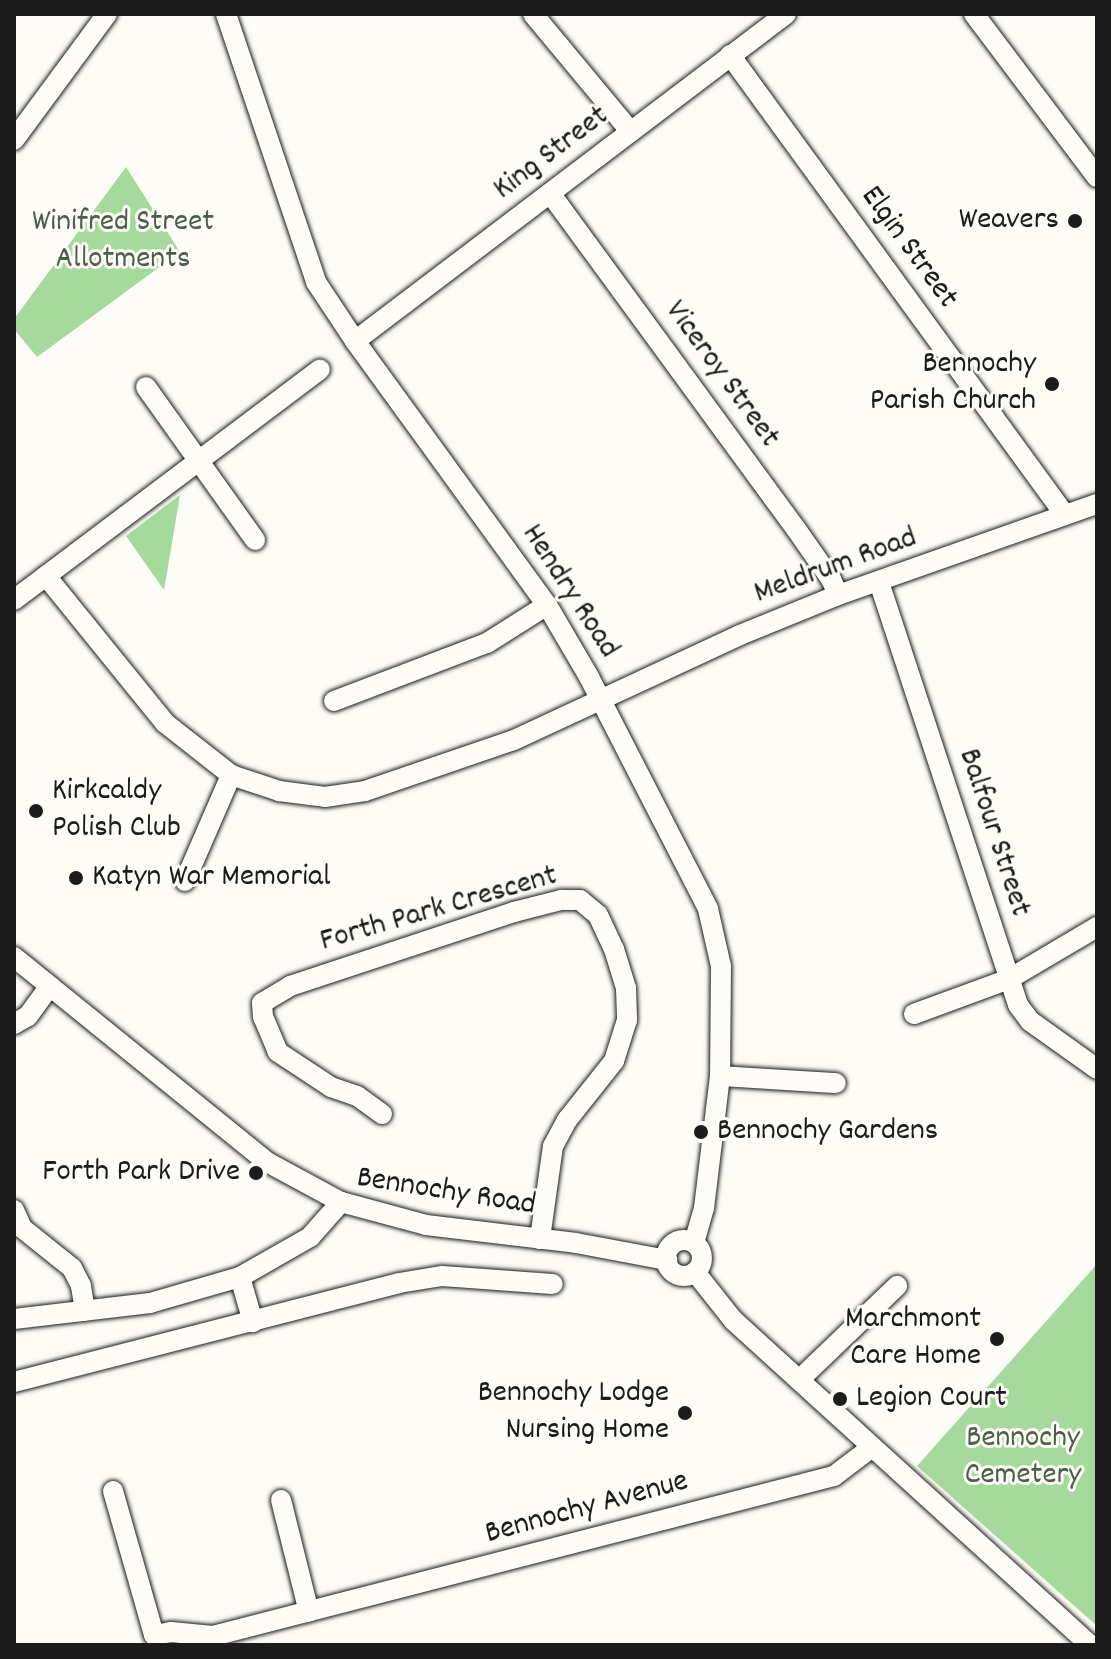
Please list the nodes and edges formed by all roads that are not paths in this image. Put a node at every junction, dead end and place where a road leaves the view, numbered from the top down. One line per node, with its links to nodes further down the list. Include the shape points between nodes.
1 (107, 14): 8 (street)
2 (226, 14): 11 (street, Hendry Road, via 316,282)
3 (533, 14): 7 (street)
4 (786, 14): 6 (street, King Street)
5 (974, 14): 9 (street)
6 (730, 55): 7 (street, King Street); 16 (street, Elgin Street)
7 (631, 132): 10 (street, King Street)
8 (14, 140)
9 (1097, 177)
10 (550, 193): 11 (street, King Street); 20 (street, Viceroy Street, via 796,529)
11 (355, 341): 22 (street, Hendry Road)
12 (320, 369): 14 (street)
13 (146, 387): 14 (street)
14 (200, 461): 17 (street); 18 (street)
15 (1096, 507): 16 (street, Meldrum Road)
16 (1065, 515): 19 (street, Meldrum Road)
17 (255, 540)
18 (46, 576): 21 (street); 25 (street, Meldrum Road, via 165,723)
19 (879, 582): 20 (street, Meldrum Road); 29 (street, Balfour Street)
20 (838, 595): 24 (street, Meldrum Road, via 740,635)
21 (14, 600)
22 (547, 605): 23 (street, via 487,643); 24 (street, Hendry Road)
23 (334, 701)
24 (602, 702): 25 (street, Meldrum Road, via 514,740 365,791 325,797 279,791); 34 (street, Hendry Road, via 708,909 721,966)
25 (231, 775): 26 (street)
26 (185, 881)
27 (1097, 927): 29 (street)
28 (14, 957): 30 (street)
29 (1009, 979): 31 (street); 33 (street, Balfour Street, via 1030,1021)
30 (50, 986): 32 (street, via 28,1016); 37 (street, via 267,1162)
31 (914, 1014)
32 (14, 1024)
33 (1097, 1069)
34 (720, 1076): 35 (street); 40 (street, Hendry Road, via 704,1208)
35 (836, 1083)
36 (382, 1114): 39 (street, Forth Park Crescent, via 278,1052 262,1003 290,986 514,912 580,900 598,915 614,949 626,988 627,1020 614,1061 553,1146)
37 (341, 1202): 39 (street, Bennochy Road, via 426,1225); 43 (street, Bennochy Road, via 310,1237)
38 (14, 1210): 46 (street, via 22,1228 72,1268)
39 (540, 1239): 41 (street, Bennochy Road)
40 (694, 1243): 41 (street, via 673,1245); 42 (street, via 702,1257)
41 (667, 1260): 42 (street, via 675,1273)
42 (695, 1272): 49 (street, via 733,1320)
43 (240, 1277): 46 (street, Bennochy Road, via 150,1303); 48 (street)
44 (553, 1284): 48 (street, via 442,1276)
45 (897, 1286): 49 (street)
46 (85, 1311): 47 (street, Bennochy Road)
47 (14, 1319)
48 (253, 1322): 50 (street)
49 (799, 1380): 51 (street)
50 (14, 1382)
51 (872, 1447): 54 (street, Bennochy Avenue, via 834,1476); 57 (street)
52 (113, 1491): 55 (street, Bennochy Avenue)
53 (281, 1500): 54 (street)
54 (309, 1612): 56 (street, Bennochy Avenue)
55 (156, 1640): 56 (street, Bennochy Avenue, via 171,1632)
56 (210, 1640)
57 (1090, 1645)

